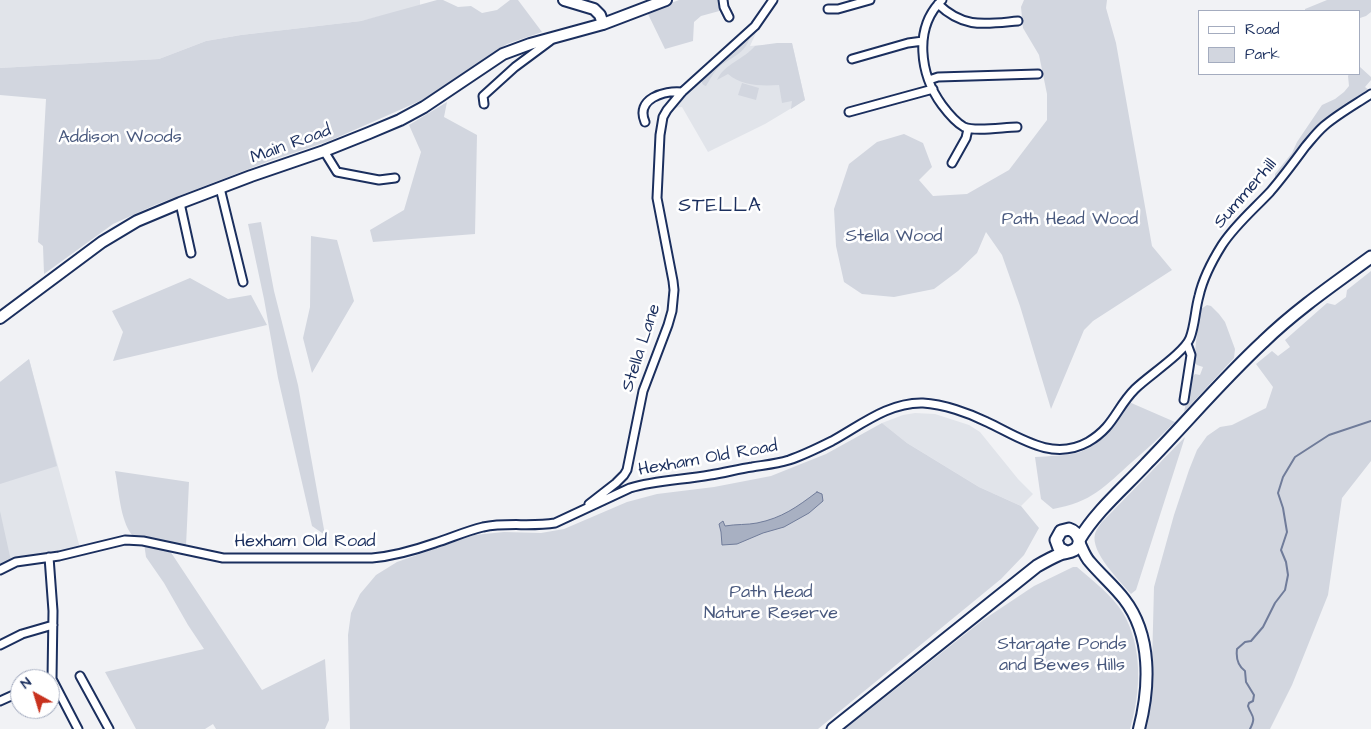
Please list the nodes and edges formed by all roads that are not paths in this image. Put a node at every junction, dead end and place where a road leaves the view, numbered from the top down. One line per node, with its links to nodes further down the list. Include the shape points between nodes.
1 (564, 0): 10 (main road, via 594,9)
2 (666, 0): 10 (main road, Main Road)
3 (723, 0): 8 (street)
4 (870, 0): 7 (street)
5 (770, 1): 17 (street, Stella Lane, via 755,26)
6 (940, 2): 9 (street, via 948,13 968,22); 12 (street, via 928,19)
7 (828, 9)
8 (729, 18)
9 (1018, 21)
10 (603, 24): 11 (main road, Main Road)
11 (554, 37): 19 (street, via 483,96); 24 (main road, Main Road, via 503,54 424,108)
12 (923, 41): 13 (street); 15 (street)
13 (852, 58)
14 (1038, 74): 15 (street, via 938,77)
15 (929, 80): 16 (street)
16 (932, 89): 20 (street); 23 (street, via 952,117)
17 (682, 92): 21 (street, via 661,93 650,100 644,112); 35 (street, Stella Lane, via 667,110 661,124 657,180 658,205 674,290 672,311 643,391 627,470)
18 (1371, 94): 33 (street, Summerhill, via 1319,130 1224,242 1200,290)
19 (484, 104)
20 (849, 112)
21 (645, 122)
22 (1017, 127): 23 (street)
23 (968, 128): 25 (street)
24 (324, 151): 26 (street, via 337,172 379,180); 27 (main road, Main Road)
25 (952, 162)
26 (395, 178)
27 (220, 188): 28 (main road, Main Road); 31 (street)
28 (180, 203): 29 (street); 32 (main road, Main Road, via 138,221 102,242)
29 (191, 253)
30 (1371, 257): 37 (main road, via 1264,341)
31 (243, 282)
32 (0, 318)
33 (1187, 344): 34 (street, via 1191,370); 36 (street, Hexham Old Road, via 1135,389 1100,434 1073,448 1046,448 1020,440 971,415 936,405 906,404 832,441 774,464)
34 (1184, 400)
35 (621, 479): 36 (street); 38 (street)
36 (630, 488): 38 (street, Hexham Old Road)
37 (1106, 504): 39 (main road); 41 (main road)
38 (578, 513): 43 (street, Hexham Old Road, via 543,525 510,524 481,528 387,557 223,558 131,540)
39 (1069, 529): 40 (main road, via 1061,531); 41 (main road, via 1076,533)
40 (1056, 541): 42 (main road, via 1059,548); 45 (main road)
41 (1079, 541): 42 (main road, via 1076,549); 44 (main road)
42 (1067, 552): 44 (main road); 45 (main road)
43 (49, 557): 46 (street, Hexham Old Road, via 16,562); 47 (street)
44 (1089, 561): 55 (main road, via 1129,606 1142,635 1146,683)
45 (1037, 566): 54 (main road)
46 (0, 570)
47 (53, 625): 48 (street, via 22,634); 49 (street)
48 (0, 645)
49 (51, 669)
50 (80, 676): 53 (street)
51 (60, 696): 52 (street)
52 (78, 729)
53 (109, 729)
54 (833, 729)
55 (1139, 729)

